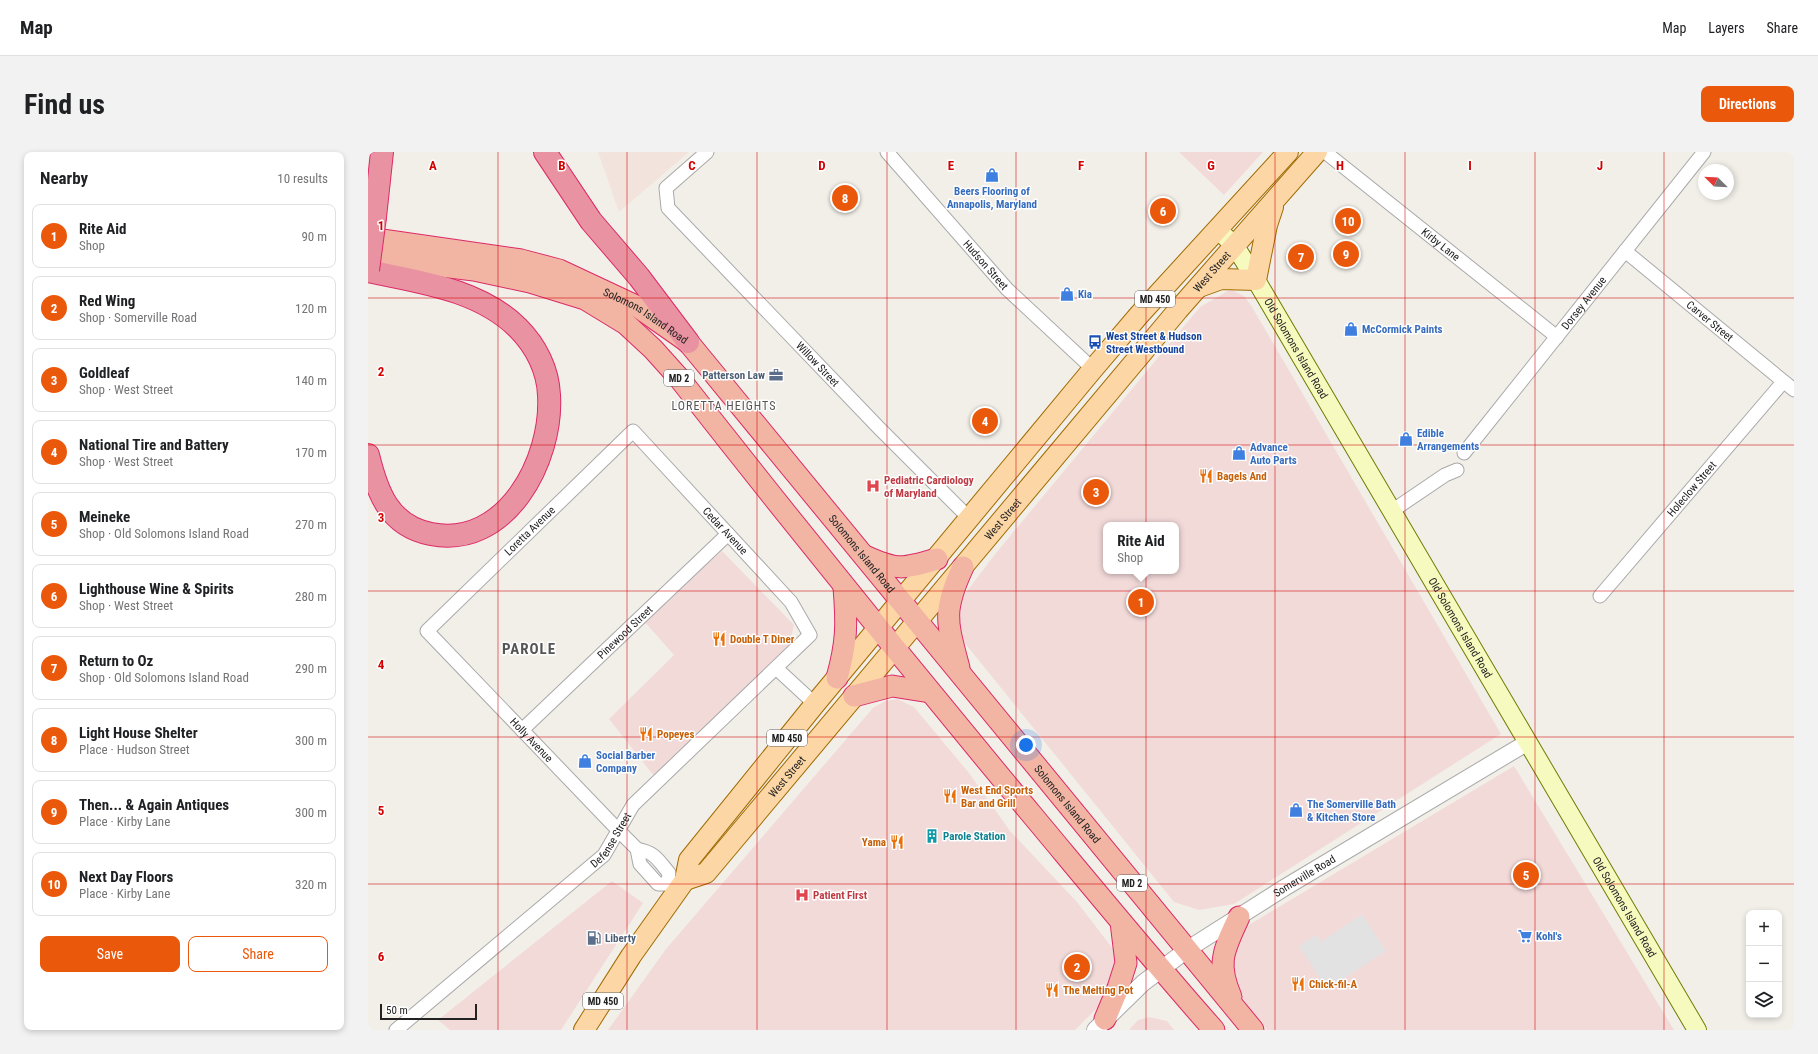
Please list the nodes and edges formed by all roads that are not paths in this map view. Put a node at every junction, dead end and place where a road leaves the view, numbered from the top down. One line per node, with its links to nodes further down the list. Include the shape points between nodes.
1 (382, 152): 15 (highway, bridge)
2 (545, 152): 19 (highway, MD 2, via 592,221 639,277)
3 (707, 152): 29 (street, Willow Street, via 666,188 668,208)
4 (887, 152): 20 (street, Hudson Street, via 1007,289)
5 (1288, 152): 10 (main road, MD 450)
6 (1317, 152): 9 (main road, West Street / MD 450)
7 (1326, 152): 18 (street, Kirby Lane)
8 (1704, 152): 13 (street, Dorsey Avenue)
9 (1276, 200): 12 (main road, West Street / MD 450); 16 (main road, via 1266,225)
10 (1217, 229): 12 (main road, Old Solomons Island Road); 20 (main road, MD 450)
11 (368, 238): 19 (highway, Solomons Island Road, via 521,260 559,270 638,307)
12 (1235, 246): 16 (main road, Old Solomons Island Road); 17 (main road, West Street / MD 450)
13 (1625, 251): 18 (street, Dorsey Avenue); 21 (street, Carver Street)
14 (368, 257): 34 (highway, Solomons Island Road / MD 2, via 474,270 530,282 585,298 626,324 679,378)
15 (368, 270): 26 (highway, via 443,287 492,308 518,328 535,349 545,374 549,395 545,438 523,490 508,509 491,523 462,536 425,533 399,519 383,501 374,480)
16 (1256, 280): 17 (main road, via 1221,279); 28 (main road, Old Solomons Island Road)
17 (1199, 287): 23 (main road, West Street / MD 450)
18 (1556, 337): 25 (street, Dorsey Avenue)
19 (688, 342): 31 (highway, Solomons Island Road / MD 2)
20 (1093, 369): 23 (main road, via 1098,383); 29 (main road, MD 450)
21 (1783, 382): 22 (street, Carver Street); 35 (street, Holeclow Street)
22 (1794, 390)
23 (1084, 422): 33 (main road, West Street / MD 450)
24 (633, 431): 30 (street, Cedar Avenue); 39 (street, Loretta Avenue)
25 (1464, 453)
26 (368, 455)
27 (1458, 470): 28 (street, via 1445,475)
28 (1392, 511): 49 (main road, Old Solomons Island Road)
29 (970, 519): 32 (main road, MD 450)
30 (728, 534): 40 (street, Cedar Avenue, via 791,602); 48 (street, Pinewood Street)
31 (861, 554): 32 (highway, via 887,566 899,568); 36 (highway, Solomons Island Road / MD 2)
32 (937, 559): 36 (main road, MD 450)
33 (963, 567): 37 (main road, West Street / MD 450); 43 (highway, via 952,592 948,620)
34 (844, 587): 38 (highway, Solomons Island Road / MD 2); 44 (highway, via 847,634)
35 (1600, 596)
36 (901, 602): 37 (highway, Solomons Island Road / MD 2); 38 (main road, MD 450)
37 (917, 622): 41 (main road, West Street / MD 450); 43 (highway, Solomons Island Road / MD 2)
38 (878, 629): 41 (highway, Solomons Island Road / MD 2); 44 (main road, MD 450)
39 (427, 631): 48 (street, Holly Avenue)
40 (810, 636): 42 (street, Defense Street)
41 (894, 649): 45 (highway, Solomons Island Road / MD 2); 46 (main road, West Street / MD 450)
42 (776, 668): 47 (street); 50 (street, Defense Street, via 633,805)
43 (960, 674): 54 (highway, Solomons Island Road / MD 2)
44 (837, 678): 47 (main road, MD 450)
45 (930, 692): 46 (highway, via 892,686); 53 (highway, Solomons Island Road / MD 2)
46 (854, 696): 51 (main road, West Street / MD 450, via 706,873)
47 (815, 704): 51 (main road, MD 450, via 689,860)
48 (522, 730): 50 (street, Holly Avenue)
49 (1528, 742): 52 (street, Somerville Road); 62 (main road, Old Solomons Island Road)
50 (618, 830): 51 (street, Holly Avenue, via 637,849 651,852 669,873); 58 (street, Defense Street, via 604,855)
51 (676, 886): 59 (main road, MD 450)
52 (1239, 917): 54 (street, Somerville Road); 56 (highway, via 1223,954 1223,978)
53 (1120, 922): 55 (highway, Solomons Island Road / MD 2); 57 (highway, via 1126,963 1118,988)
54 (1188, 949): 55 (street, Somerville Road); 56 (highway, Solomons Island Road / MD 2)
55 (1160, 970): 57 (street, Somerville Road); 60 (highway, Solomons Island Road / MD 2)
56 (1236, 1009): 61 (highway, Solomons Island Road / MD 2)
57 (1100, 1025)
58 (396, 1030)
59 (584, 1030)
60 (1214, 1030)
61 (1253, 1030)
62 (1697, 1030)

